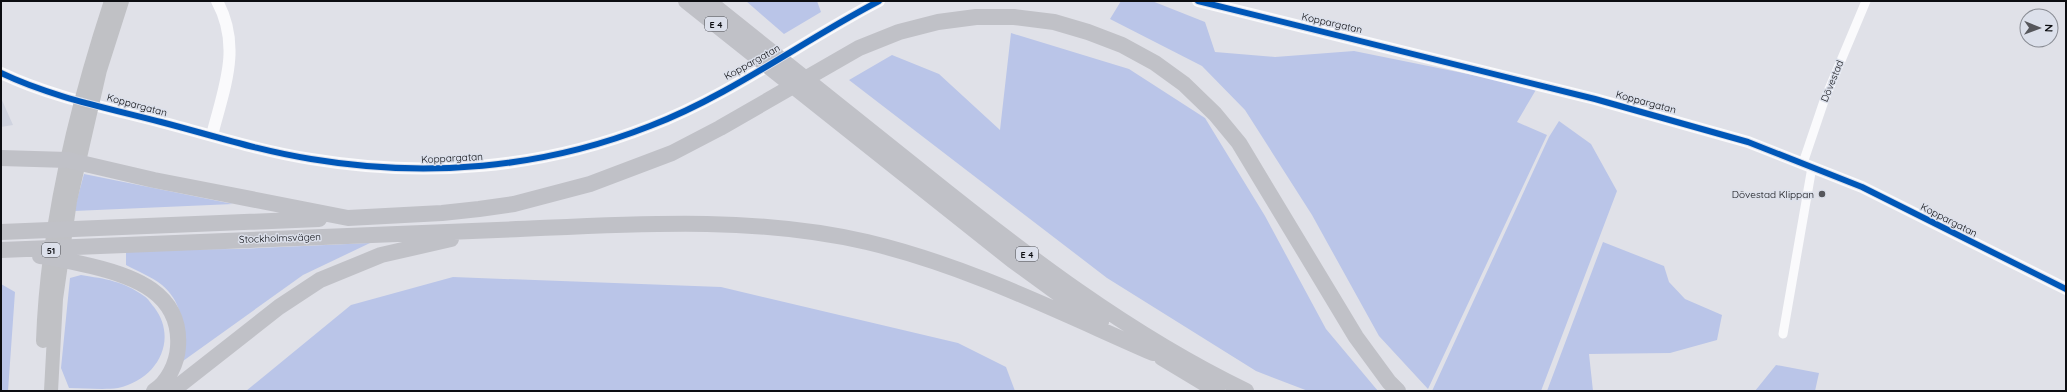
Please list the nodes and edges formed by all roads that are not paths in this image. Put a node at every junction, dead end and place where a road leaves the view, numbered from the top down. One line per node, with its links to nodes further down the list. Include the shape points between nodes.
1 (111, 1): 10 (main road, 51)
2 (122, 1): 10 (main road, 51)
3 (217, 1): 13 (street, via 227,23 231,46)
4 (686, 1): 9 (highway, E 4)
5 (708, 1): 9 (highway, E 4)
6 (879, 1): 13 (street, Koppargatan, via 670,118 600,143 530,160 479,167 385,168 295,156)
7 (1198, 1): 16 (street, Koppargatan, via 1658,115 1748,142)
8 (1866, 1): 16 (street, Dövestad, via 1824,101)
9 (751, 44): 12 (highway, E 4)
10 (95, 69): 15 (main road, 51)
11 (1, 73): 13 (street, Koppargatan, via 44,90)
12 (818, 98): 25 (highway, E 4, via 1012,260 1078,308); 31 (highway, E 4, via 1086,297 1156,342)
13 (212, 135)
14 (1, 158): 15 (highway)
15 (73, 162): 17 (highway); 23 (main road, 51, via 64,201)
16 (1808, 165): 22 (street, Koppargatan, via 1862,186); 24 (street, Dövestad)
17 (348, 218): 19 (highway, Stockholmsvägen); 32 (highway, via 457,212 514,204 559,193 622,174 672,153 859,48 899,32 938,22 976,17 1014,17 1054,22 1122,45 1155,63 1184,84 1215,114 1240,143 1356,337)
18 (497, 230): 20 (highway, Stockholmsvägen); 25 (highway, Stockholmsvägen, via 726,224 770,227 865,242 958,269 1010,289); 29 (highway, via 381,255 320,280 279,307)
19 (1, 232)
20 (1, 250)
21 (1, 254): 28 (highway, via 56,258 107,269 142,282 156,292 170,309 179,336 178,356 169,375)
22 (2066, 289)
23 (50, 299): 26 (main road, 51); 27 (main road, 51)
24 (1783, 334)
25 (1153, 353): 30 (highway, E 4)
26 (42, 391)
27 (51, 391)
28 (154, 391)
29 (172, 391)
30 (1217, 391)
31 (1246, 391)
32 (1398, 391)

